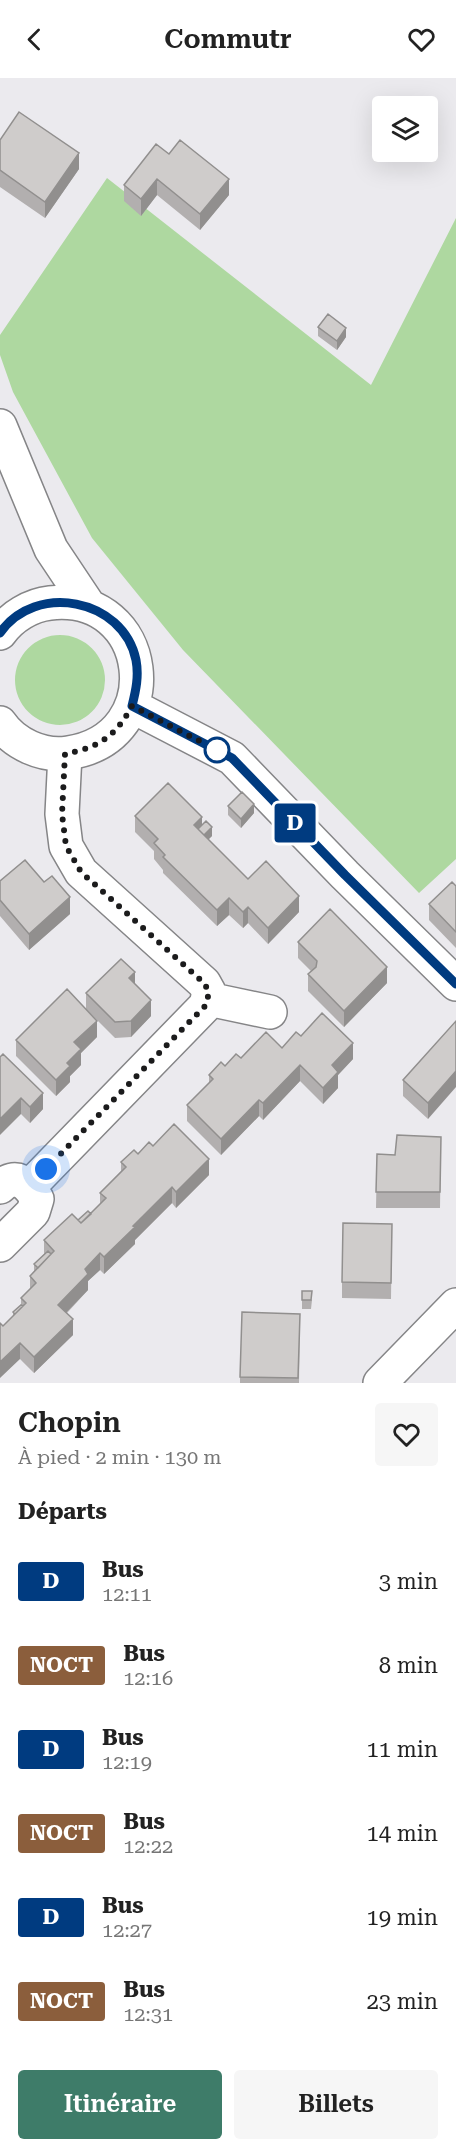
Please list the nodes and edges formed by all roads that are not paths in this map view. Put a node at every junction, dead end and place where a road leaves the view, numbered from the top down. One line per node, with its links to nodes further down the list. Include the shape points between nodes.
1 (0, 426): 2 (street)
2 (51, 549): 3 (street); 4 (street)
3 (41, 604): 4 (street, via 65,601); 5 (street, via 19,614)
4 (89, 606): 6 (street, via 110,619 126,637 135,658 138,682)
5 (0, 633)
6 (132, 706): 8 (street, via 122,725 106,740 86,750); 9 (street, via 232,758)
7 (1, 726): 8 (street, via 20,742 41,752)
8 (65, 754): 10 (street, via 62,814 71,855 81,872 204,983)
9 (456, 984)
10 (208, 999): 11 (street); 12 (street)
11 (270, 1012)
12 (15, 1187): 13 (street, via 37,1199 33,1212)
13 (0, 1245)
14 (456, 1305): 15 (street)
15 (380, 1383)

